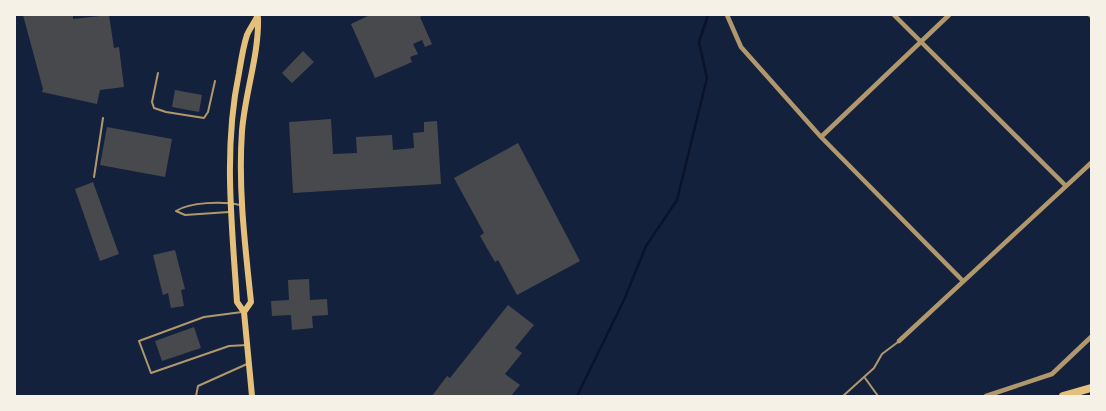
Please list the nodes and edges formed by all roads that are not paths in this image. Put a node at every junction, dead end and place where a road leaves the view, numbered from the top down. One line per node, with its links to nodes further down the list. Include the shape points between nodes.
1 (727, 15): 9 (street, via 741,47)
2 (894, 15): 5 (street)
3 (949, 15): 5 (street)
4 (258, 16): 13 (main road, via 247,36 233,101 229,149); 14 (main road, via 259,39 243,118)
5 (920, 42): 9 (street); 12 (street)
6 (158, 72): 7 (lane, via 152,102 154,108 166,112 204,118)
7 (215, 81)
8 (103, 118): 11 (lane)
9 (821, 137): 16 (street)
10 (1091, 163): 12 (street)
11 (94, 177)
12 (1066, 186): 16 (street)
13 (230, 202): 14 (lane); 15 (main road); 15 (lane, via 185,206 176,211 185,215)
14 (242, 205): 15 (lane); 17 (main road, via 251,302)
15 (231, 212): 17 (main road, via 237,302)
16 (963, 281): 19 (street)
17 (244, 312): 20 (main road); 20 (lane, via 204,317 139,341 151,374 229,346)
18 (1091, 337): 28 (street, via 1052,374)
19 (899, 341): 22 (lane, via 882,354)
20 (247, 345): 21 (main road)
21 (249, 362): 24 (lane, via 198,386); 25 (main road)
22 (864, 377): 26 (lane); 27 (lane)
23 (1091, 388): 29 (highway)
24 (196, 396)
25 (252, 396)
26 (843, 396)
27 (878, 396)
28 (986, 396)
29 (1063, 396)

